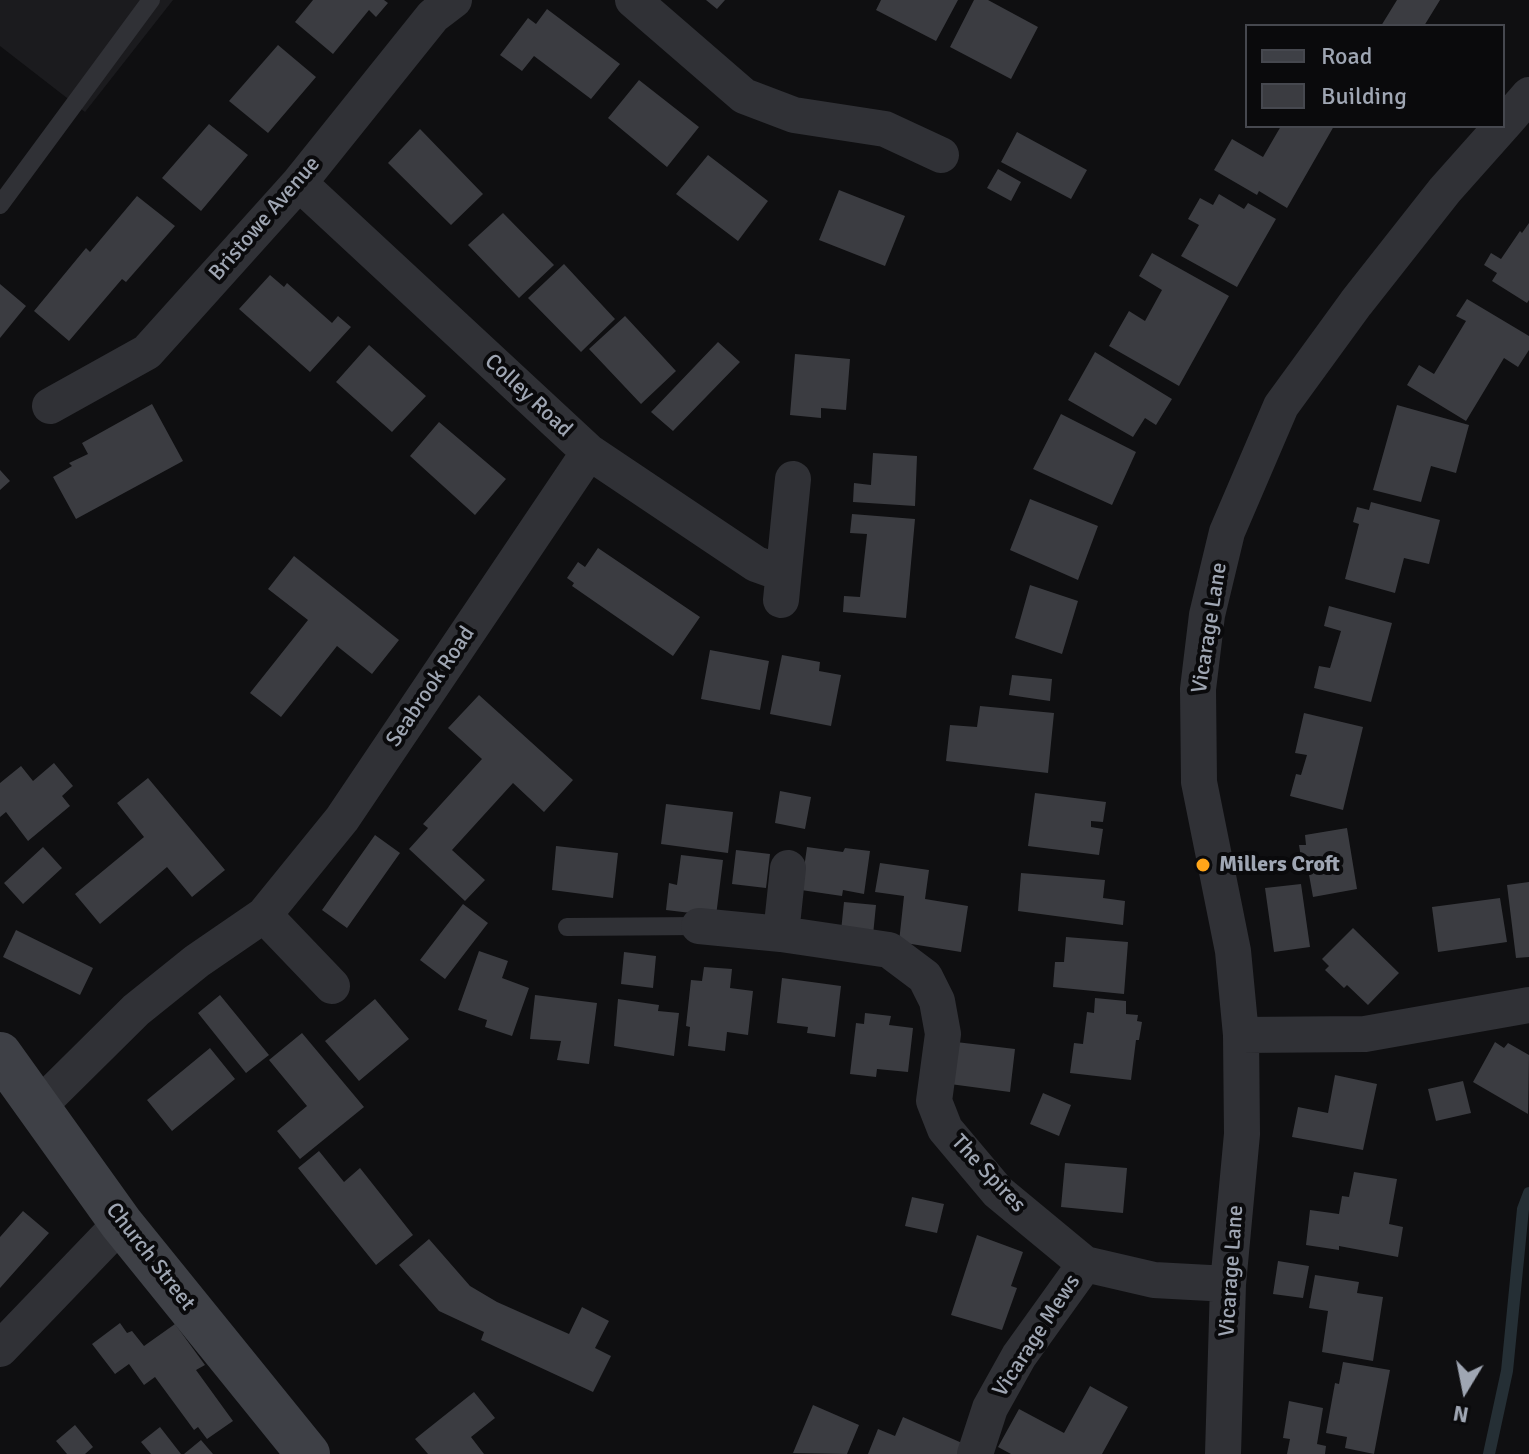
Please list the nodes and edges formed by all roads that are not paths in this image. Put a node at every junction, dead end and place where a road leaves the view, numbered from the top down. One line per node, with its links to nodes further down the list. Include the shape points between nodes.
1 (151, 0): 9 (lane)
2 (454, 0): 8 (street, Bristowe Avenue, via 433,16)
3 (633, 0): 7 (street, via 744,96 794,115 885,129)
4 (1529, 95): 5 (street, Vicarage Lane)
5 (1505, 122)
6 (1499, 128): 20 (street, Vicarage Lane, via 1356,303 1281,406 1227,532 1207,615 1198,689 1199,782 1233,951)
7 (941, 155)
8 (299, 183): 10 (street, Bristowe Avenue, via 147,352); 11 (street, Colley Road)
9 (0, 205)
10 (50, 406)
11 (589, 452): 12 (street, Colley Road, via 770,569 783,584); 14 (street, Seabrook Road, via 342,819)
12 (793, 479)
13 (788, 868): 17 (street)
14 (264, 915): 18 (street); 22 (street, Seabrook Road, via 136,1010)
15 (699, 926): 16 (lane); 17 (street, The Spires)
16 (567, 927)
17 (781, 934): 24 (street, The Spires, via 889,950 925,977 937,1001 943,1034 934,1101 945,1129 998,1192)
18 (332, 986)
19 (1529, 1005): 20 (street, via 1365,1034)
20 (1241, 1035): 25 (street, Vicarage Lane, via 1242,1134)
21 (0, 1054): 22 (street, Church Street)
22 (39, 1106): 23 (street, Church Street)
23 (121, 1223): 26 (street); 27 (street, Church Street)
24 (1085, 1264): 25 (street, The Spires, via 1154,1280); 28 (street, Vicarage Mews, via 1019,1356 990,1408)
25 (1228, 1284): 29 (street, Vicarage Lane)
26 (0, 1349)
27 (308, 1454)
28 (975, 1454)
29 (1223, 1454)

